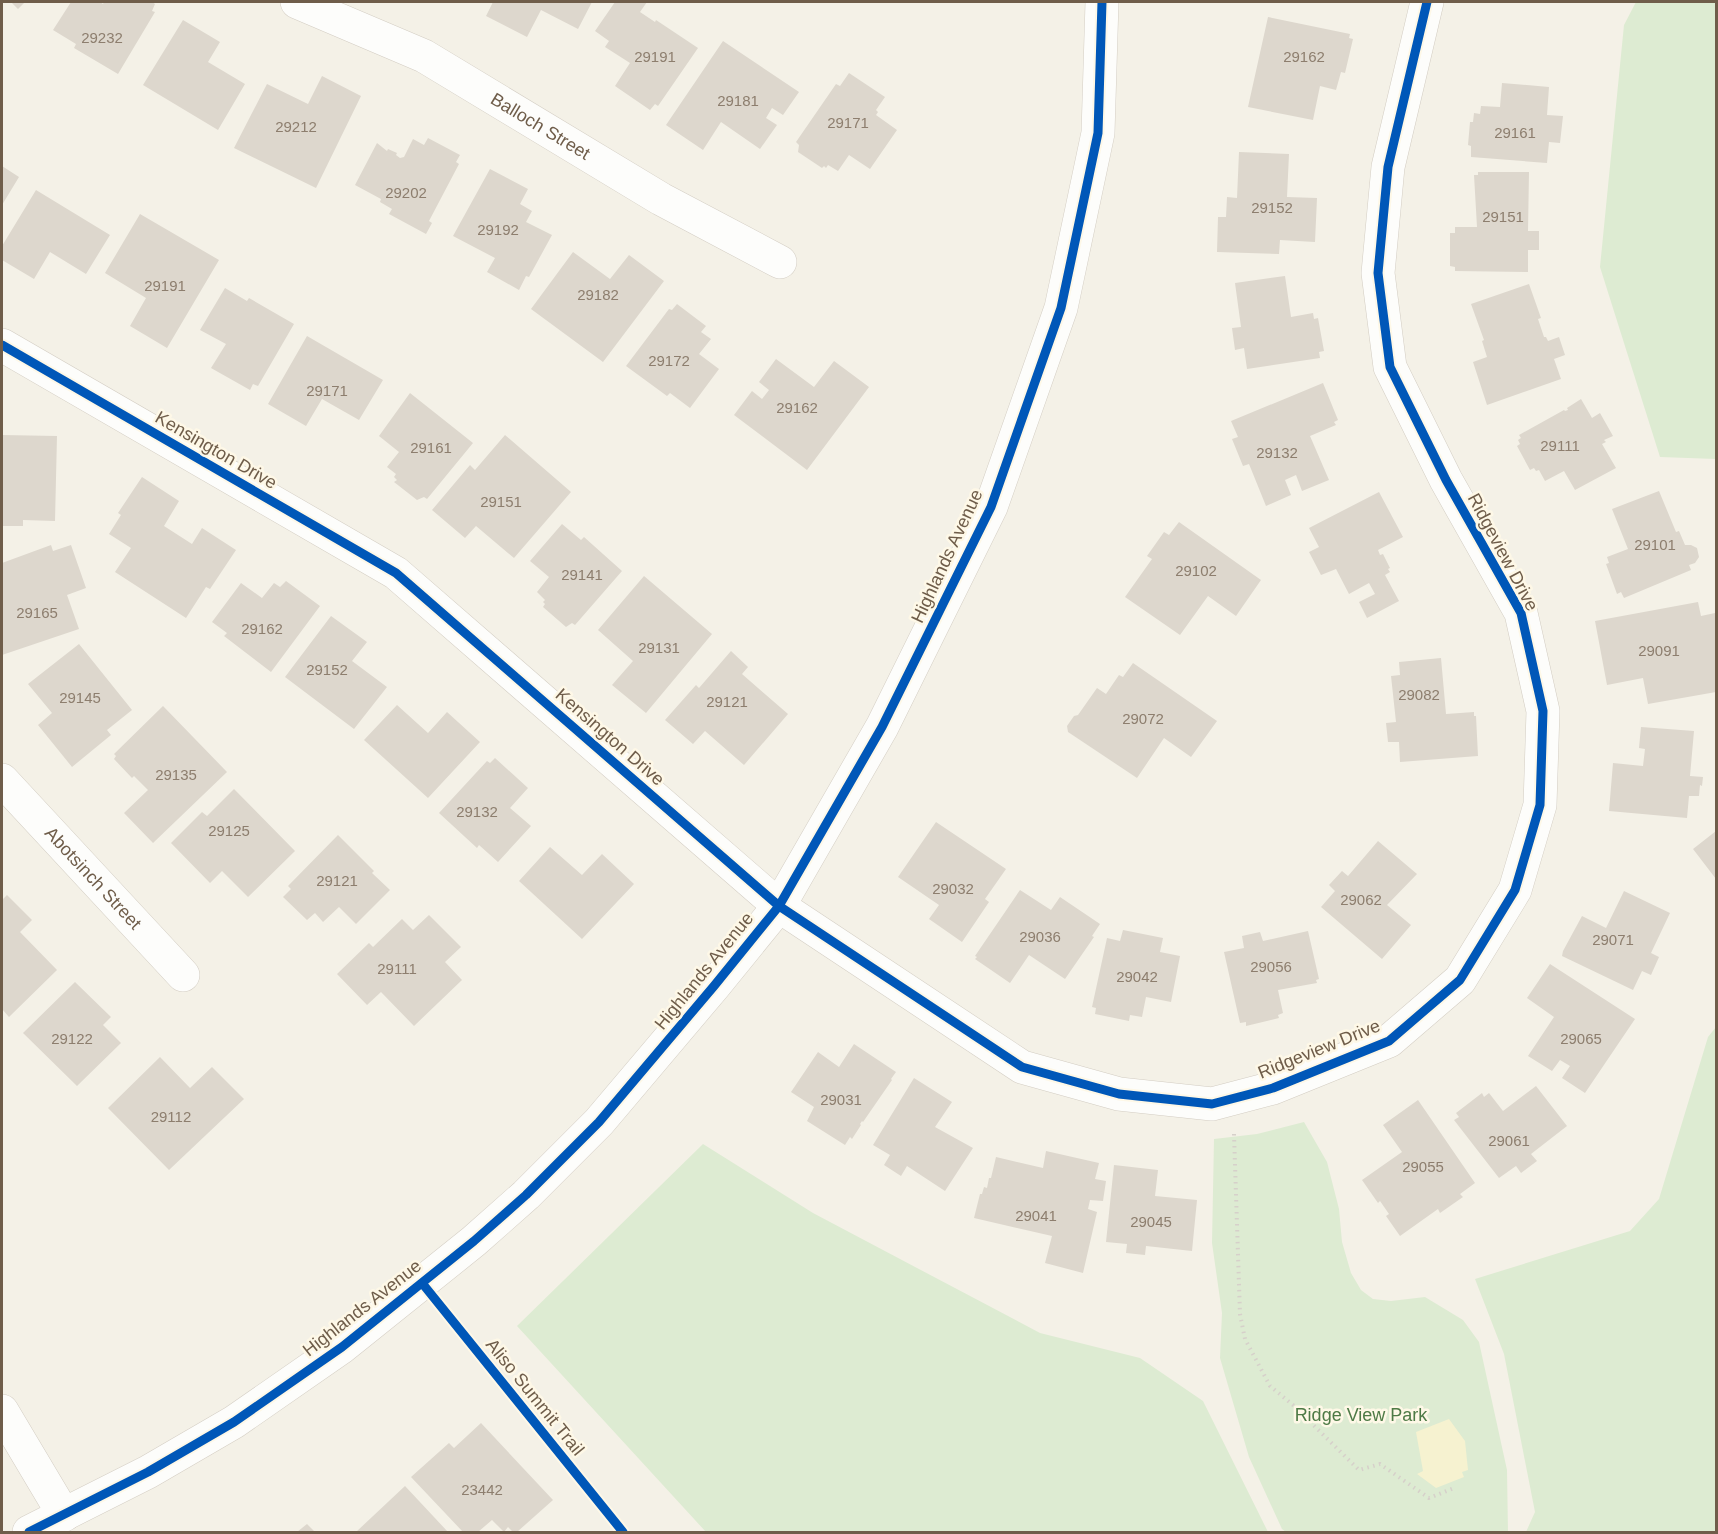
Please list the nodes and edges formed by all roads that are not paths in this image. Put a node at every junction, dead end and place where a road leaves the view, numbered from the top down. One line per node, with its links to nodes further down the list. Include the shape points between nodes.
1 (297, 2): 4 (street, Balloch Street, via 424,57 661,199)
2 (1102, 2): 7 (street, Highlands Avenue, via 1098,133 1061,308 991,507 882,727)
3 (1427, 2): 9 (street, Ridgeview Drive, via 1388,167 1378,273 1390,367 1446,480 1521,613 1543,711 1540,805 1515,890 1460,980 1389,1041 1273,1088)
4 (780, 262)
5 (2, 345): 7 (street, Kensington Drive, via 396,573)
6 (2, 780): 8 (street, Abotsinch Street)
7 (779, 906): 9 (street, Kensington Drive, via 1022,1067 1119,1094); 11 (street, Highlands Avenue, via 599,1122 474,1240 342,1347 234,1422)
8 (183, 975)
9 (1224, 1101)
10 (2, 1411): 11 (street)
11 (64, 1515): 12 (street, Highlands Avenue)
12 (28, 1533)

